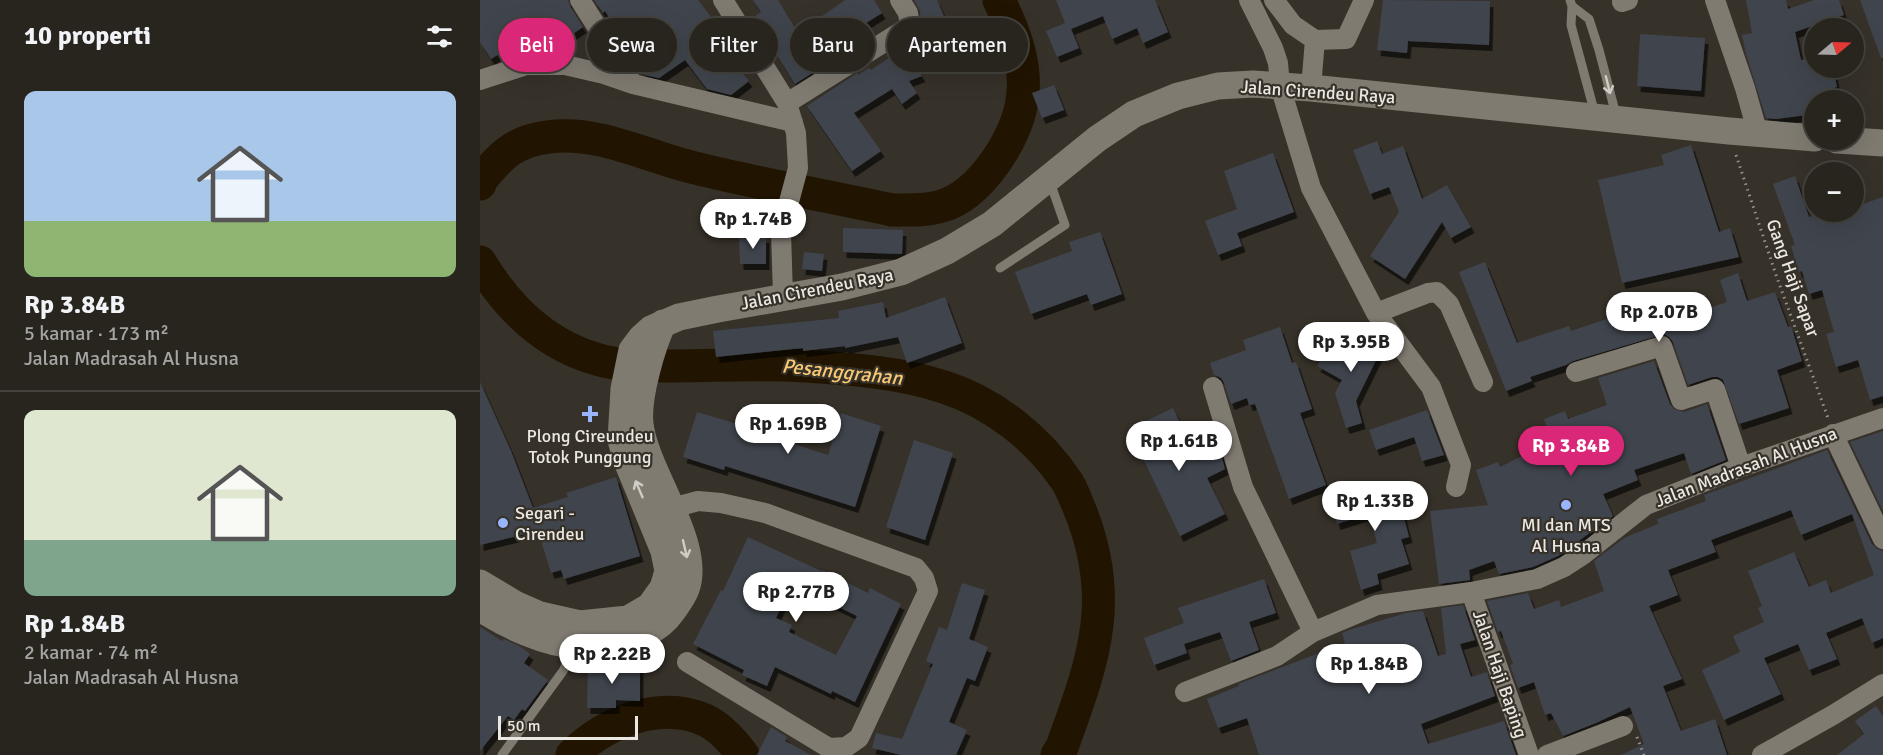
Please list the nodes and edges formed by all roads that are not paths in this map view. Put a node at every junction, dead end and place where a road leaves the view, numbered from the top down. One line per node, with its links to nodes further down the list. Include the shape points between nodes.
1 (580, 0): 11 (street)
2 (723, 0): 14 (street)
3 (900, 0): 14 (street, via 910,26)
4 (1249, 0): 12 (street, via 1273,48)
5 (1274, 0): 9 (street, via 1293,25)
6 (1364, 0): 9 (street, via 1346,39)
7 (1715, 0): 17 (street)
8 (1571, 3): 15 (lane, via 1571,25); 15 (lane, one-way to 15, via 1589,19 1599,50)
9 (1315, 40): 13 (street)
10 (482, 75): 11 (street, via 526,65 565,65)
11 (633, 84): 16 (street)
12 (1280, 86): 13 (main road, Jalan Cirendeu Raya); 21 (main road, Jalan Cirendeu Raya, via 1218,86 1178,96 1134,114); 24 (street, via 1311,188)
13 (1311, 88): 15 (main road, Jalan Cirendeu Raya)
14 (787, 103): 16 (street)
15 (1606, 118): 17 (main road, Jalan Cirendeu Raya)
16 (793, 122): 23 (street, via 799,154 781,232)
17 (1758, 134): 18 (main road, Jalan Cirendeu Raya)
18 (1804, 137)
19 (1864, 142): 20 (main road)
20 (1883, 143)
21 (1048, 177): 22 (lane, via 1065,225); 23 (main road, Jalan Cirendeu Raya, via 992,224 901,272)
22 (1000, 268)
23 (783, 296): 32 (main road, Jalan Cirendeu Raya, via 663,323 641,353 621,440 627,461)
24 (1376, 313): 26 (street, via 1437,292 1449,304); 31 (street, via 1431,387 1461,465)
25 (1576, 372): 30 (street, via 1662,346 1681,400 1715,389)
26 (1483, 382)
27 (1213, 387): 38 (street, via 1243,487)
28 (1883, 418): 29 (street, Jalan Madrasah Al Husna)
29 (1833, 434): 30 (street, Jalan Madrasah Al Husna); 33 (street)
30 (1741, 466): 35 (street, Jalan Madrasah Al Husna, via 1646,505 1564,567 1537,579)
31 (1456, 487)
32 (660, 511): 37 (main road, Jalan Cirendeu Raya, via 668,571 663,588 650,606 628,619); 39 (main road, Jalan Cirendeu Raya, one-way to 39, via 687,550 687,587 678,604 666,620 629,641); 40 (street, via 698,501 721,502 765,513 916,568 928,591 859,738 846,747 829,748)
33 (1883, 539)
34 (480, 583): 37 (main road, Jalan Cirendeu Raya, via 515,604)
35 (1471, 592): 38 (street, Jalan Madrasah Al Husna, via 1377,605); 45 (street, Jalan Haji Baping)
36 (480, 608): 37 (main road, Jalan Cirendeu Raya)
37 (535, 625): 39 (main road, Jalan Cirendeu Raya)
38 (1314, 632): 42 (street, Jalan Madrasah Al Husna, via 1277,656)
39 (576, 645): 44 (lane, via 564,671)
40 (687, 662)
41 (1883, 684): 47 (street)
42 (1185, 692)
43 (1623, 726): 46 (street)
44 (502, 755)
45 (1528, 755)
46 (1548, 755)
47 (1762, 755)

